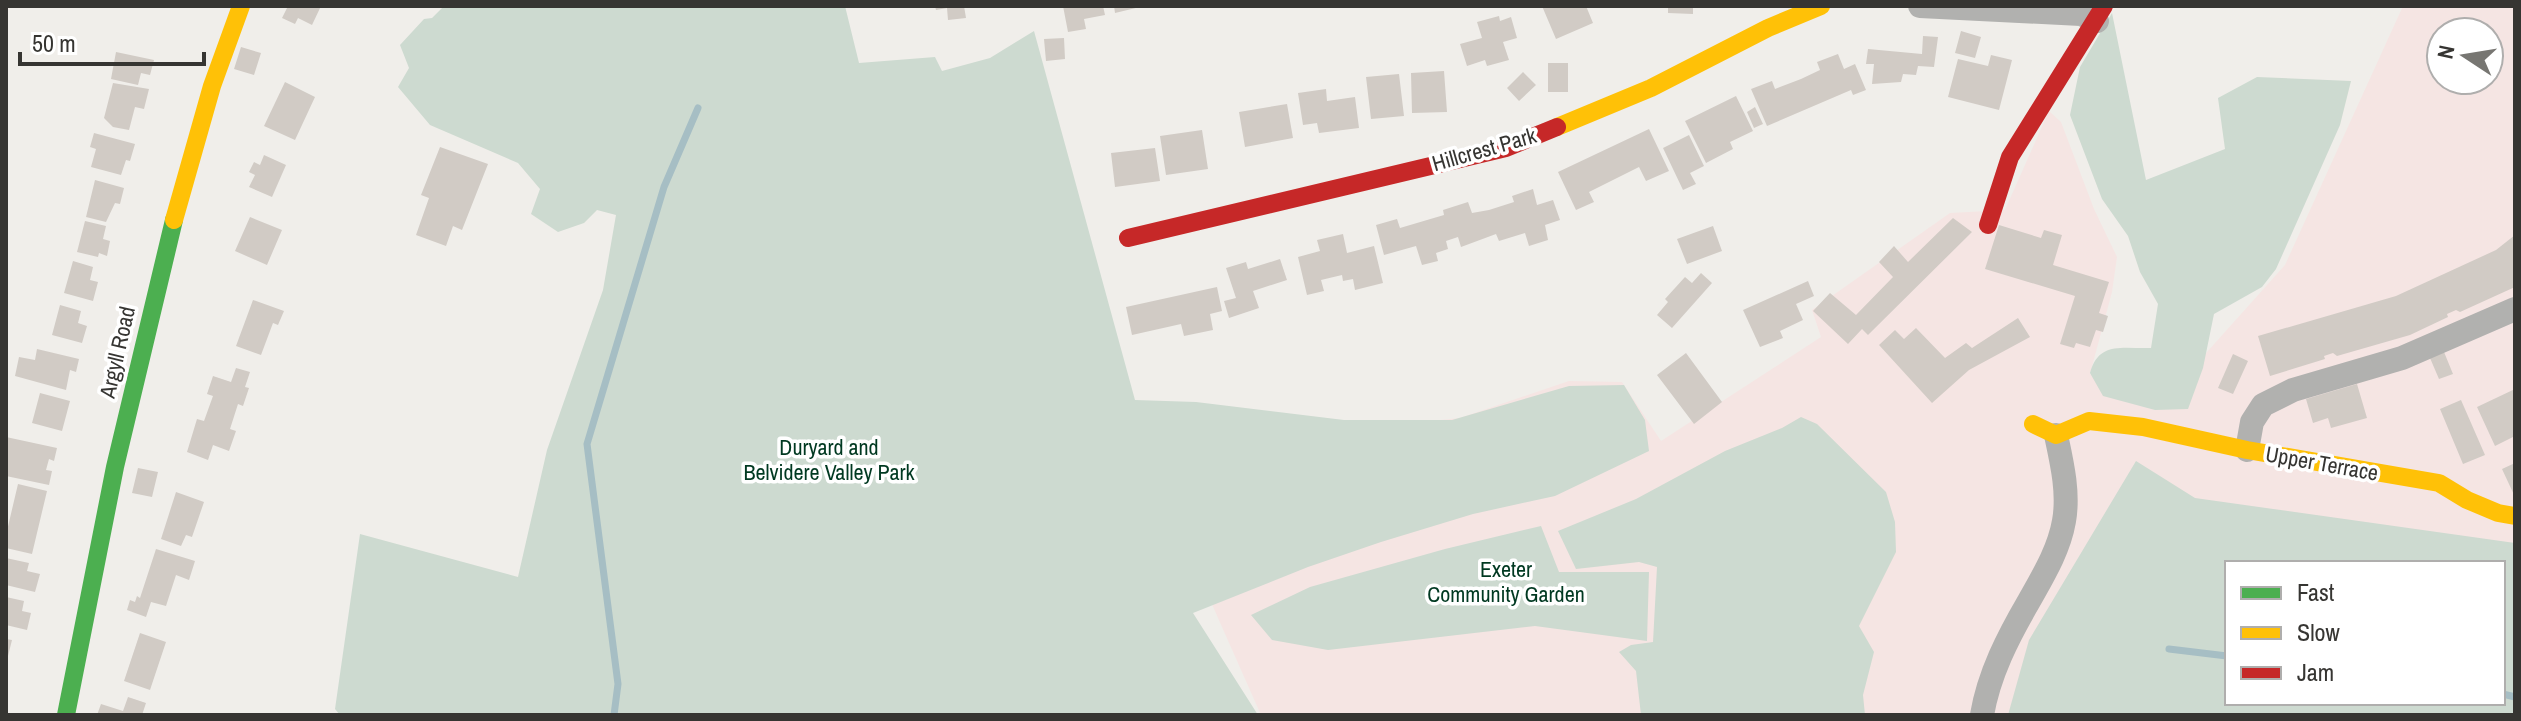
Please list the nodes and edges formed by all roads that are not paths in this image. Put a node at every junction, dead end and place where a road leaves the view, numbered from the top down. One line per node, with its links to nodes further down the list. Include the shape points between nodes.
1 (241, 6): 12 (street, Argyll Road, via 206,103 135,375)
2 (1821, 6): 6 (street, Hillcrest Park, via 1651,88 1506,148)
3 (1920, 6): 4 (street)
4 (2100, 13): 5 (street, via 2010,157)
5 (1988, 225)
6 (1128, 238)
7 (2515, 309): 10 (street, Upper Terrace, via 2402,358 2293,390 2263,405 2252,422)
8 (2033, 424): 9 (street)
9 (2056, 435): 10 (street, via 2103,421); 13 (street, via 2064,476 2064,523 2052,558 2001,652)
10 (2247, 450): 11 (street, Upper Terrace, via 2439,483 2467,500)
11 (2515, 516)
12 (66, 715)
13 (1982, 715)

